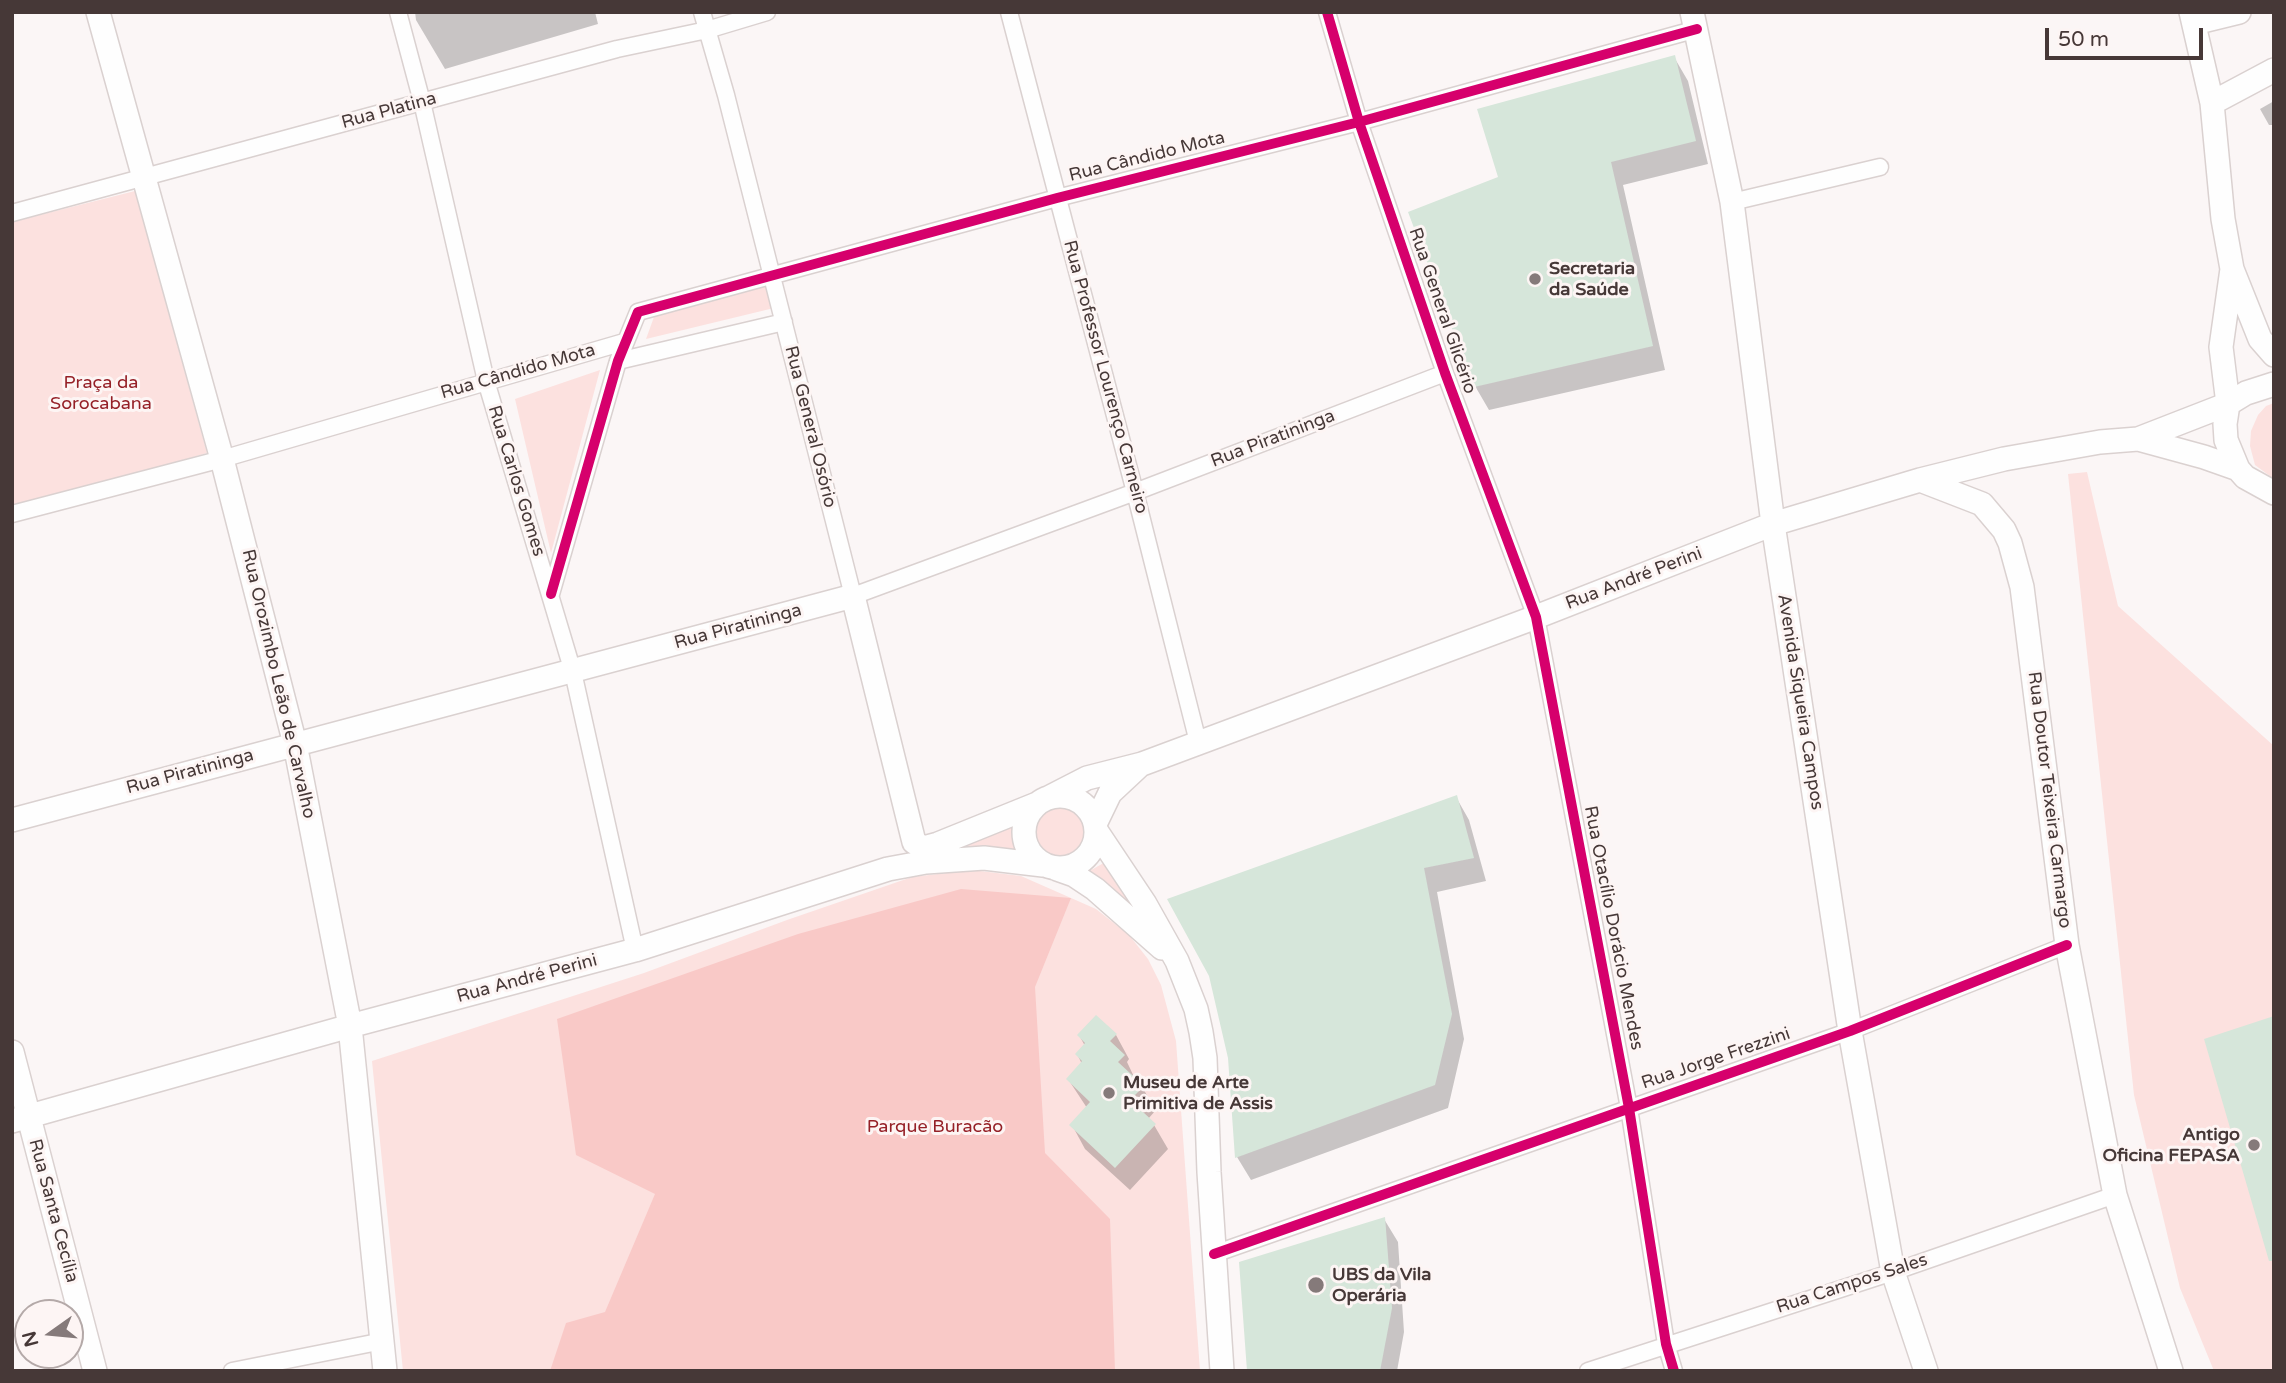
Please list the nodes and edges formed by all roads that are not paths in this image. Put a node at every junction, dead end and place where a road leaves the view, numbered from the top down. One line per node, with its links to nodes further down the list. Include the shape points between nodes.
1 (98, 12): 16 (main road, Rua Orozimbo Leão de Carvalho)
2 (398, 12): 12 (street, Rua Carlos Gomes)
3 (702, 12): 10 (street, Rua General Osório)
4 (767, 12): 10 (street, Rua Platina)
5 (1009, 12): 17 (street, Rua Professor Lourenço Carneiro)
6 (1327, 12): 14 (street, Rua General Glicério)
7 (2239, 12): 8 (main road)
8 (2192, 18): 13 (main road)
9 (1695, 21): 14 (street, Rua Cândido Mota); 18 (main road, Avenida Siqueira Campos)
10 (707, 30): 12 (street, Rua Platina, via 617,49); 21 (street, Rua General Osório)
11 (2274, 70): 13 (main road)
12 (422, 102): 16 (street, Rua Platina); 27 (street, Rua Carlos Gomes)
13 (2212, 103): 20 (main road)
14 (1359, 122): 17 (street, Rua Cândido Mota); 26 (street, Rua General Glicério)
15 (1880, 167): 18 (street)
16 (145, 177): 19 (street, Rua Platina); 31 (main road, Rua Orozimbo Leão de Carvalho)
17 (1057, 198): 21 (street, Rua Cândido Mota); 34 (street, Rua Professor Lourenço Carneiro)
18 (1732, 202): 37 (main road, Avenida Siqueira Campos)
19 (12, 213)
20 (2232, 269): 24 (main road, via 2260,339); 29 (main road, via 2221,347)
21 (771, 277): 22 (street, Rua General Osório); 23 (street, Rua Cândido Mota, via 638,312)
22 (784, 322): 25 (street, Rua Cândido Mota); 39 (street, Rua General Osório)
23 (624, 342): 25 (street); 27 (street, Rua Cândido Mota)
24 (2274, 355)
25 (618, 361): 38 (street)
26 (1445, 373): 34 (street, Rua Piratininga); 40 (street, Rua General Glicério)
27 (486, 381): 31 (street, Rua Cândido Mota); 38 (street, Rua Carlos Gomes)
28 (2274, 384): 29 (main road, Rua André Perini)
29 (2228, 404): 30 (main road, Rua André Perini); 32 (main road, via 2227,440)
30 (2138, 439): 32 (main road, Rua André Perini); 33 (main road, Rua André Perini, via 2004,459)
31 (222, 458): 36 (street, Rua Cândido Mota); 43 (main road, Rua Orozimbo Leão de Carvalho)
32 (2238, 469): 35 (main road, Rua André Perini)
33 (1920, 480): 37 (main road, Rua André Perini); 50 (main road, Rua Doutor Teixeira Carmargo, via 1982,504 2010,543 2022,587)
34 (1135, 492): 39 (street, Rua Piratininga); 42 (street, Rua Professor Lourenço Carneiro)
35 (2274, 493)
36 (12, 514)
37 (1773, 524): 40 (main road, Rua André Perini); 54 (main road, Avenida Siqueira Campos)
38 (551, 594): 41 (street, Rua Carlos Gomes)
39 (853, 596): 41 (main road, Rua Piratininga); 48 (main road, Rua General Osório)
40 (1536, 617): 42 (main road, Rua André Perini); 56 (street, Rua Otacílio Dorácio Mendes)
41 (573, 672): 43 (main road, Rua Piratininga); 51 (street, Rua Carlos Gomes)
42 (1198, 742): 44 (main road, Rua André Perini)
43 (295, 744): 46 (main road, Rua Piratininga); 53 (main road, Rua Orozimbo Leão de Carvalho)
44 (1142, 764): 45 (main road, Rua André Perini, via 1087,778); 47 (main road, Rua André Perini, via 1110,793)
45 (1044, 801): 47 (main road, via 1064,796 1078,800 1089,809); 48 (main road, Rua André Perini, via 938,844 923,848); 49 (main road, via 1028,815 1025,843 1032,856)
46 (12, 820)
47 (1096, 827): 49 (main road, via 1093,850 1083,861 1071,868); 52 (main road)
48 (914, 842)
49 (1050, 867): 51 (main road, Rua André Perini, via 984,858 888,869); 52 (main road, via 1096,889)
50 (2067, 945): 54 (street, Rua Jorge Frezzini); 58 (main road, Rua Doutor Teixeira Carmargo)
51 (635, 950): 53 (main road, Rua André Perini)
52 (1177, 961): 59 (main road, via 1196,1009 1205,1058)
53 (351, 1026): 57 (main road, Rua André Perini); 61 (main road, Rua Orozimbo Leão de Carvalho)
54 (1850, 1031): 56 (street, Rua Jorge Frezzini); 60 (main road, Avenida Siqueira Campos)
55 (12, 1052): 57 (main road, Rua Santa Cecília)
56 (1629, 1108): 59 (street, Rua Jorge Frezzini); 62 (street, Rua Otacílio Dorácio Mendes)
57 (20, 1119): 63 (main road, Rua Santa Cecília)
58 (2115, 1195): 60 (street, Rua Campos Sales); 70 (main road, Rua Doutor Teixeira Carmargo)
59 (1214, 1254): 66 (main road)
60 (1893, 1272): 62 (street, Rua Campos Sales); 69 (main road, Avenida Siqueira Campos)
61 (383, 1341): 64 (street); 65 (main road, Rua Orozimbo Leão de Carvalho)
62 (1666, 1344): 67 (street, Rua Campos Sales); 68 (street, Rua Otacílio Dorácio Mendes)
63 (95, 1371)
64 (232, 1371)
65 (384, 1371)
66 (1222, 1371)
67 (1588, 1371)
68 (1674, 1371)
69 (1926, 1371)
70 (2171, 1371)

